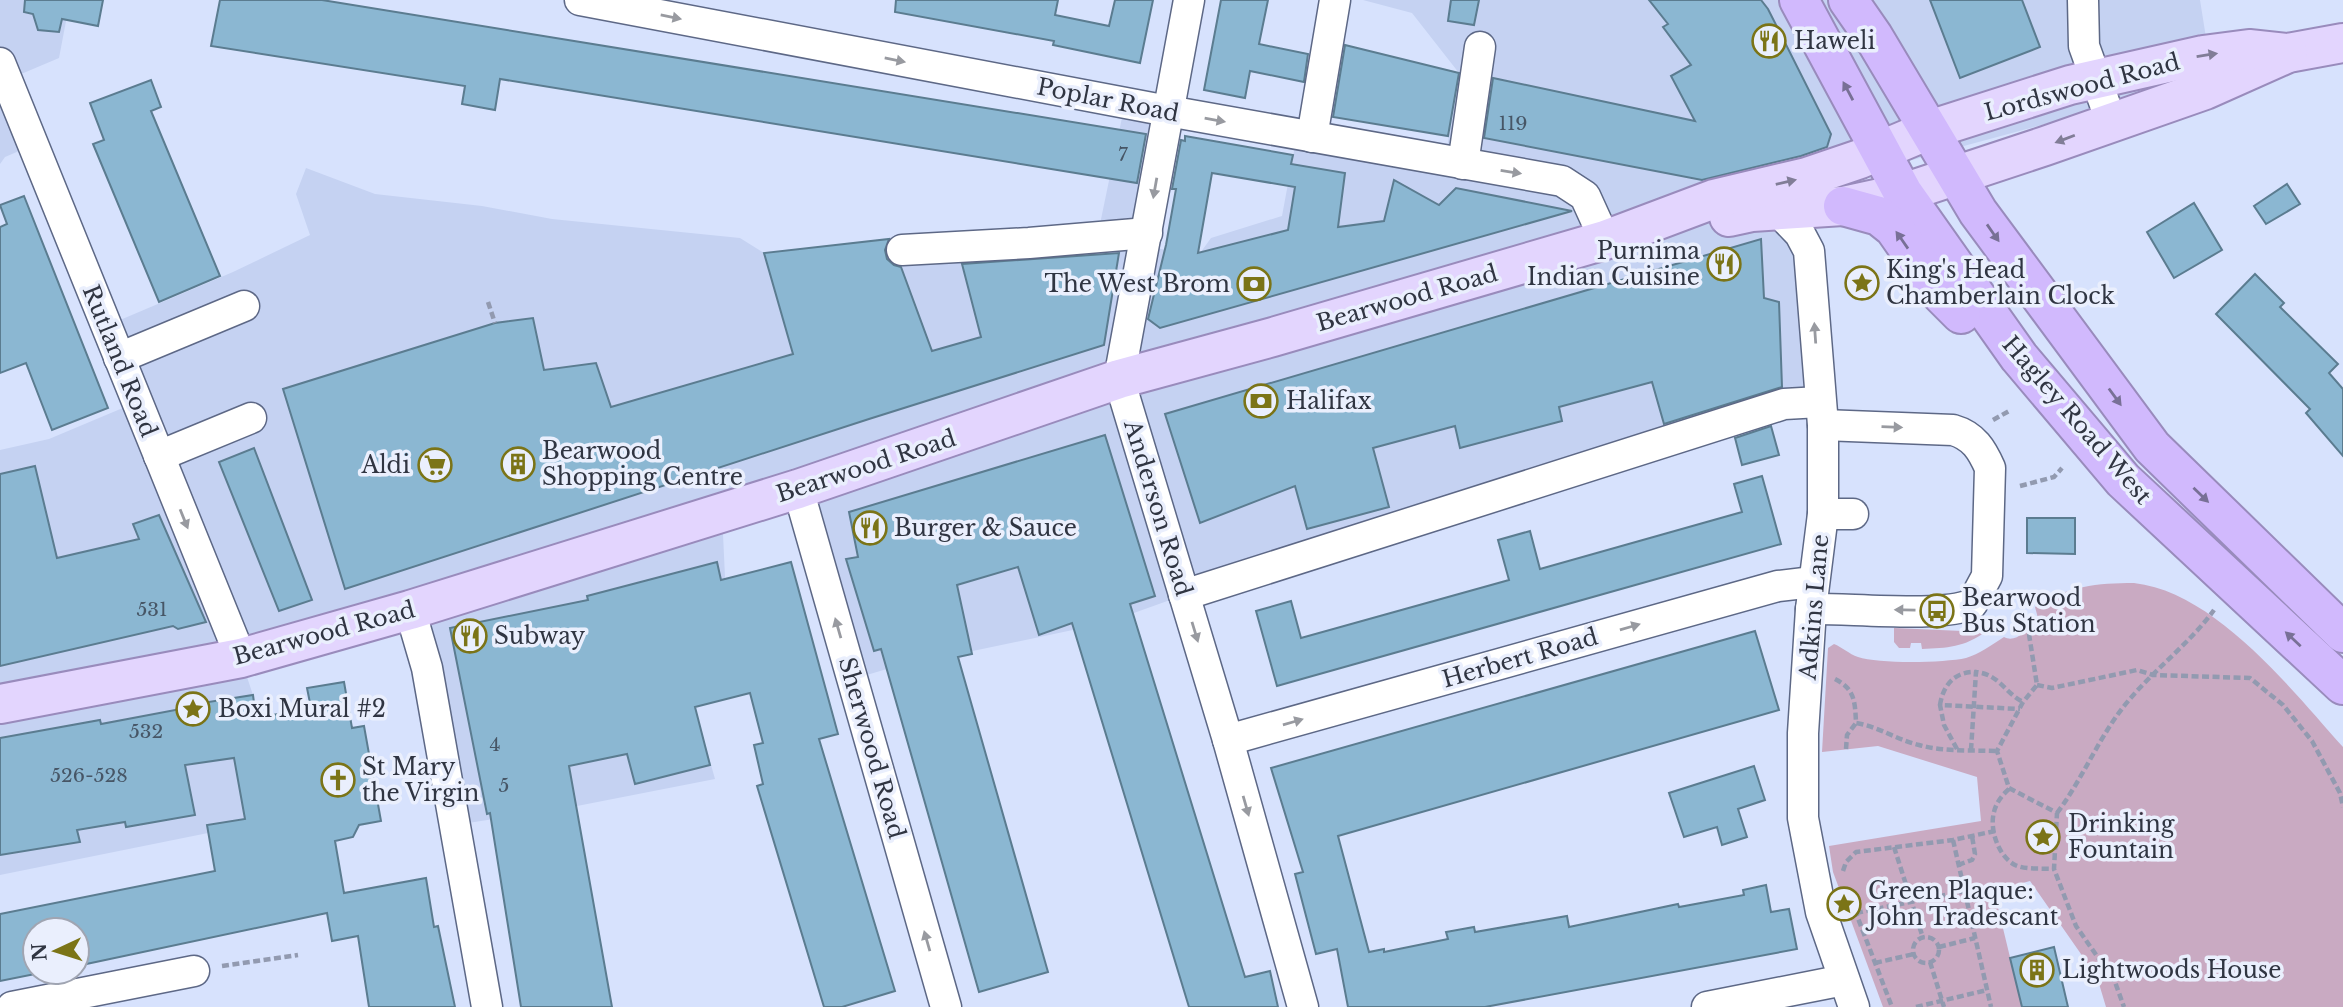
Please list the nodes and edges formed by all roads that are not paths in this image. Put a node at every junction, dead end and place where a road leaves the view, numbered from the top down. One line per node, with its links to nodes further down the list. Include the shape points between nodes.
1 (580, 0): 12 (street, Poplar Road, one-way to 12)
2 (1189, 0): 12 (street, Anderson Road)
3 (1335, 0): 15 (street)
4 (1799, 0): 16 (highway, Hagley Road West, one-way to 4)
5 (1848, 0): 14 (highway, Hagley Road West)
6 (2082, 0): 11 (street, via 2084,46)
7 (2343, 43): 9 (main road, Lordswood Road)
8 (1480, 47): 17 (street)
9 (2288, 53): 11 (main road, Lordswood Road, one-way to 9, via 2249,49); 13 (main road, Lordswood Road, via 2205,90)
10 (0, 63): 26 (street, Rutland Road)
11 (2096, 78): 13 (street); 14 (main road, Lordswood Road)
12 (1168, 111): 15 (street, Poplar Road, one-way to 15); 21 (street, Anderson Road, one-way to 21)
13 (2111, 121): 18 (main road, Lordswood Road, one-way to 18)
14 (1928, 130): 16 (main road, Lordswood Road); 18 (highway, Hagley Road West)
15 (1312, 137): 17 (street, Poplar Road)
16 (1881, 151): 18 (highway, Hagley Road West); 22 (main road, Bearwood Road, one-way to 16, via 1714,199 1807,177)
17 (1463, 164): 22 (street, Poplar Road, one-way to 22, via 1562,181 1585,196)
18 (1930, 184): 19 (main road, Bearwood Road); 25 (highway, Hagley Road West); 37 (highway, Hagley Road West, one-way to 37, via 1978,212 2152,447)
19 (1843, 206): 20 (main road, Bearwood Road); 25 (highway, one-way to 19, via 1938,291 1894,228 1879,216)
20 (1778, 211): 22 (main road, Bearwood Road); 28 (street, Adkins Lane, one-way to 20, via 1809,251)
21 (1147, 233): 23 (street); 27 (street, Anderson Road)
22 (1605, 240): 27 (main road, Bearwood Road)
23 (902, 250)
24 (244, 306): 26 (street)
25 (2019, 357): 39 (highway, Hagley Road West, one-way to 25, via 2123,480)
26 (119, 358): 30 (street, Rutland Road)
27 (1119, 379): 31 (main road, Bearwood Road); 34 (street, Anderson Road)
28 (1822, 413): 32 (street, Adkins Lane); 34 (street, Herbert Road, via 1784,404); 35 (street, Herbert Road, one-way to 35, via 1953,430 1972,439 1990,468 1987,576 1972,604 1960,608 1930,611)
29 (251, 418): 30 (street)
30 (159, 456): 38 (street, Rutland Road, one-way to 38)
31 (798, 489): 36 (main road, Bearwood Road); 46 (street, Sherwood Road, one-way to 31)
32 (1823, 514): 33 (street); 35 (street, Adkins Lane)
33 (1853, 514)
34 (1184, 595): 41 (street, Anderson Road, one-way to 41)
35 (1812, 595): 41 (street, Herbert Road, one-way to 35, via 1778,586); 43 (street, Adkins Lane, via 1803,818 1821,912)
36 (411, 610): 38 (main road, Bearwood Road); 45 (street, via 427,668)
37 (2343, 633)
38 (241, 658): 40 (main road, Bearwood Road)
39 (2343, 685)
40 (0, 704)
41 (1228, 740): 47 (street, Anderson Road, one-way to 47)
42 (194, 971): 44 (street)
43 (1849, 994): 48 (street)
44 (12, 1007)
45 (487, 1007)
46 (946, 1007)
47 (1303, 1007)
48 (1707, 1007)

